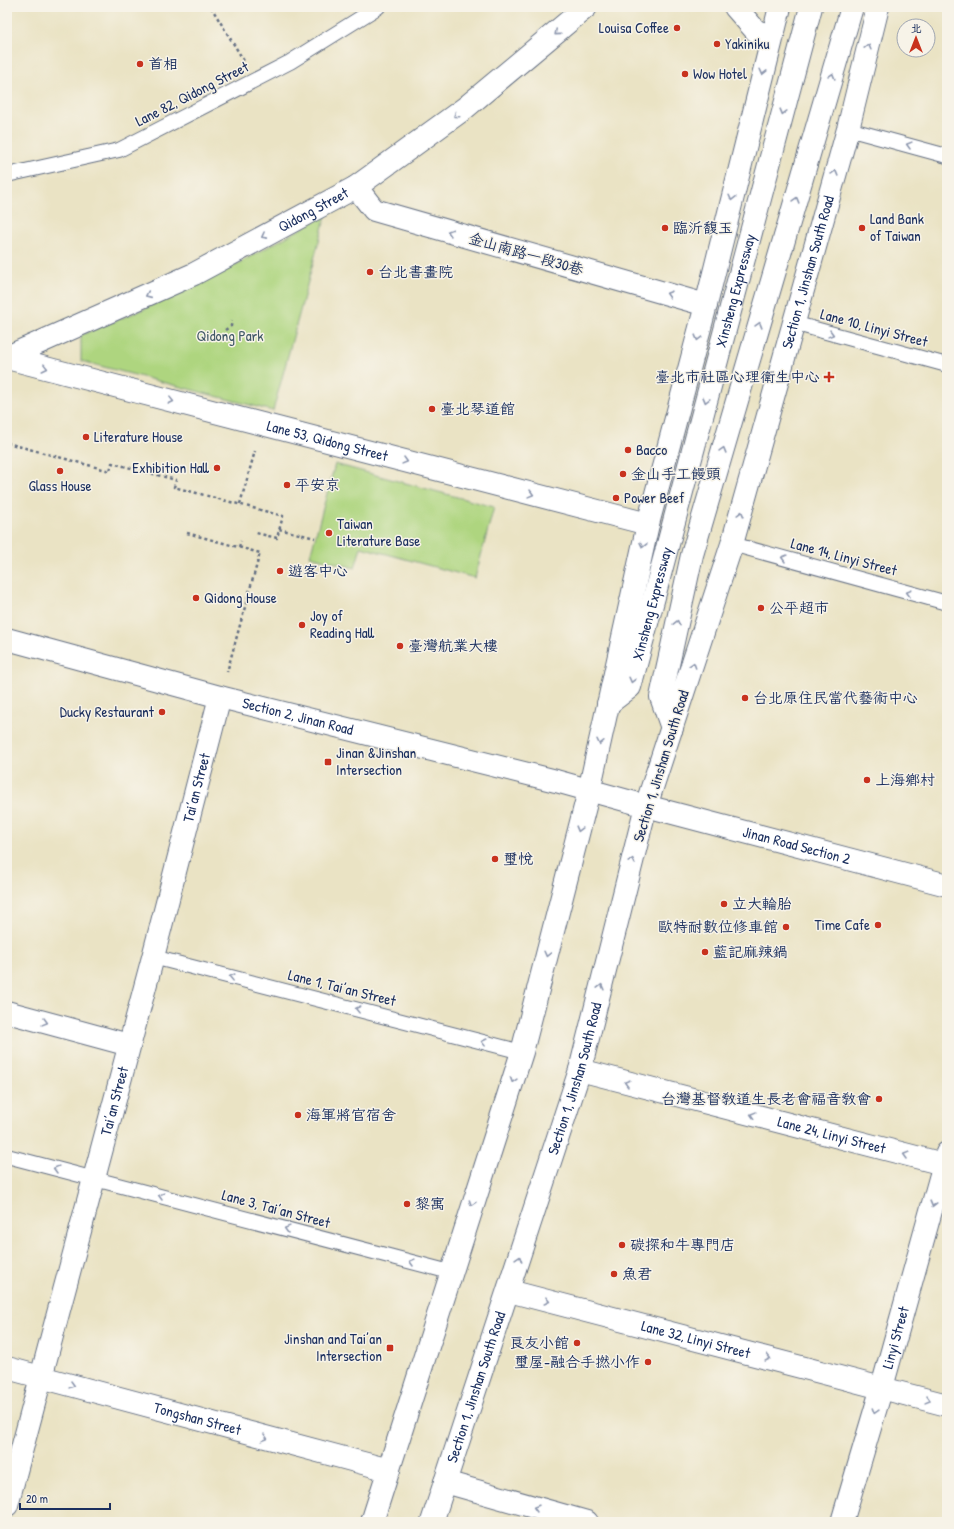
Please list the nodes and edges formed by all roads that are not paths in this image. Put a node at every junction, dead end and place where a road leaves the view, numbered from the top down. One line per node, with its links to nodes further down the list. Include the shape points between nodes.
1 (378, 7): 11 (lane, Lane 82, Qidong Street, via 290,62 119,150)
2 (586, 7): 12 (main road, Qidong Street, one-way to 12, via 465,108)
3 (735, 7): 8 (main road, via 756,31)
4 (780, 7): 8 (main road)
5 (812, 7): 22 (main road, Xinsheng Expressway, one-way to 22, via 630,687)
6 (852, 7): 23 (main road, Xinsheng Expressway, one-way to 6, via 661,697 692,555)
7 (878, 7): 9 (main road, Section 1, Jinshan South Road, one-way to 7)
8 (772, 36): 13 (main road, one-way to 13)
9 (848, 129): 10 (lane, one-way to 9); 14 (main road, Section 1, Jinshan South Road, one-way to 9)
10 (947, 156)
11 (7, 175)
12 (356, 187): 13 (main road, 金山南路一段30巷, one-way to 12, via 374,210); 15 (main road, Qidong Street, one-way to 15, via 194,274)
13 (706, 305): 17 (main road, one-way to 17)
14 (793, 323): 16 (lane, Lane 10, Linyi Street, one-way to 16); 18 (main road, Section 1, Jinshan South Road, one-way to 14)
15 (7, 358): 17 (main road, Lane 53, Qidong Street, one-way to 17)
16 (947, 365)
17 (648, 524): 22 (main road, one-way to 22)
18 (732, 544): 19 (lane, Lane 14, Linyi Street, one-way to 18); 23 (main road, Section 1, Jinshan South Road, one-way to 18)
19 (947, 603)
20 (7, 639): 21 (main road, Section 2, Jinan Road)
21 (220, 697): 24 (main road, Section 2, Jinan Road); 27 (main road, Tai’an Street)
22 (608, 704): 24 (main road, one-way to 24)
23 (672, 728): 25 (main road, Section 1, Jinshan South Road)
24 (589, 791): 25 (main road, Section 2, Jinan Road); 30 (main road, one-way to 30)
25 (646, 806): 26 (main road, Jinan Road Section 2); 31 (main road, Section 1, Jinshan South Road, one-way to 25)
26 (947, 885)
27 (153, 957): 29 (main road, Tai’an Street); 30 (lane, Lane 1, Tai’an Street, one-way to 27)
28 (7, 1012): 29 (main road, one-way to 29)
29 (129, 1045): 34 (main road, Tai’an Street)
30 (522, 1052): 35 (main road, one-way to 35)
31 (580, 1070): 33 (main road, Lane 24, Linyi Street, one-way to 31); 36 (main road, Section 1, Jinshan South Road, one-way to 31)
32 (7, 1156): 34 (lane, Lane 3, Tai’an Street, one-way to 32)
33 (946, 1161): 39 (main road, Linyi Street, one-way to 39)
34 (94, 1179): 35 (lane, Lane 3, Tai’an Street, one-way to 34); 38 (main road, Tai’an Street)
35 (450, 1272): 41 (main road)
36 (509, 1291): 39 (main road, Lane 32, Linyi Street, one-way to 39); 42 (main road, Section 1, Jinshan South Road)
37 (7, 1368): 38 (main road, Tongshan Street)
38 (40, 1377): 41 (main road, Tongshan Street, one-way to 41); 43 (main road, Tai’an Street)
39 (882, 1387): 40 (main road, Lane 32, Linyi Street, one-way to 40); 47 (main road, Linyi Street, one-way to 47)
40 (947, 1404)
41 (389, 1470): 44 (main road)
42 (445, 1482): 45 (main road, Section 1, Jinshan South Road); 46 (main road, one-way to 42)
43 (7, 1505)
44 (372, 1522)
45 (432, 1522)
46 (587, 1522)
47 (842, 1522)

